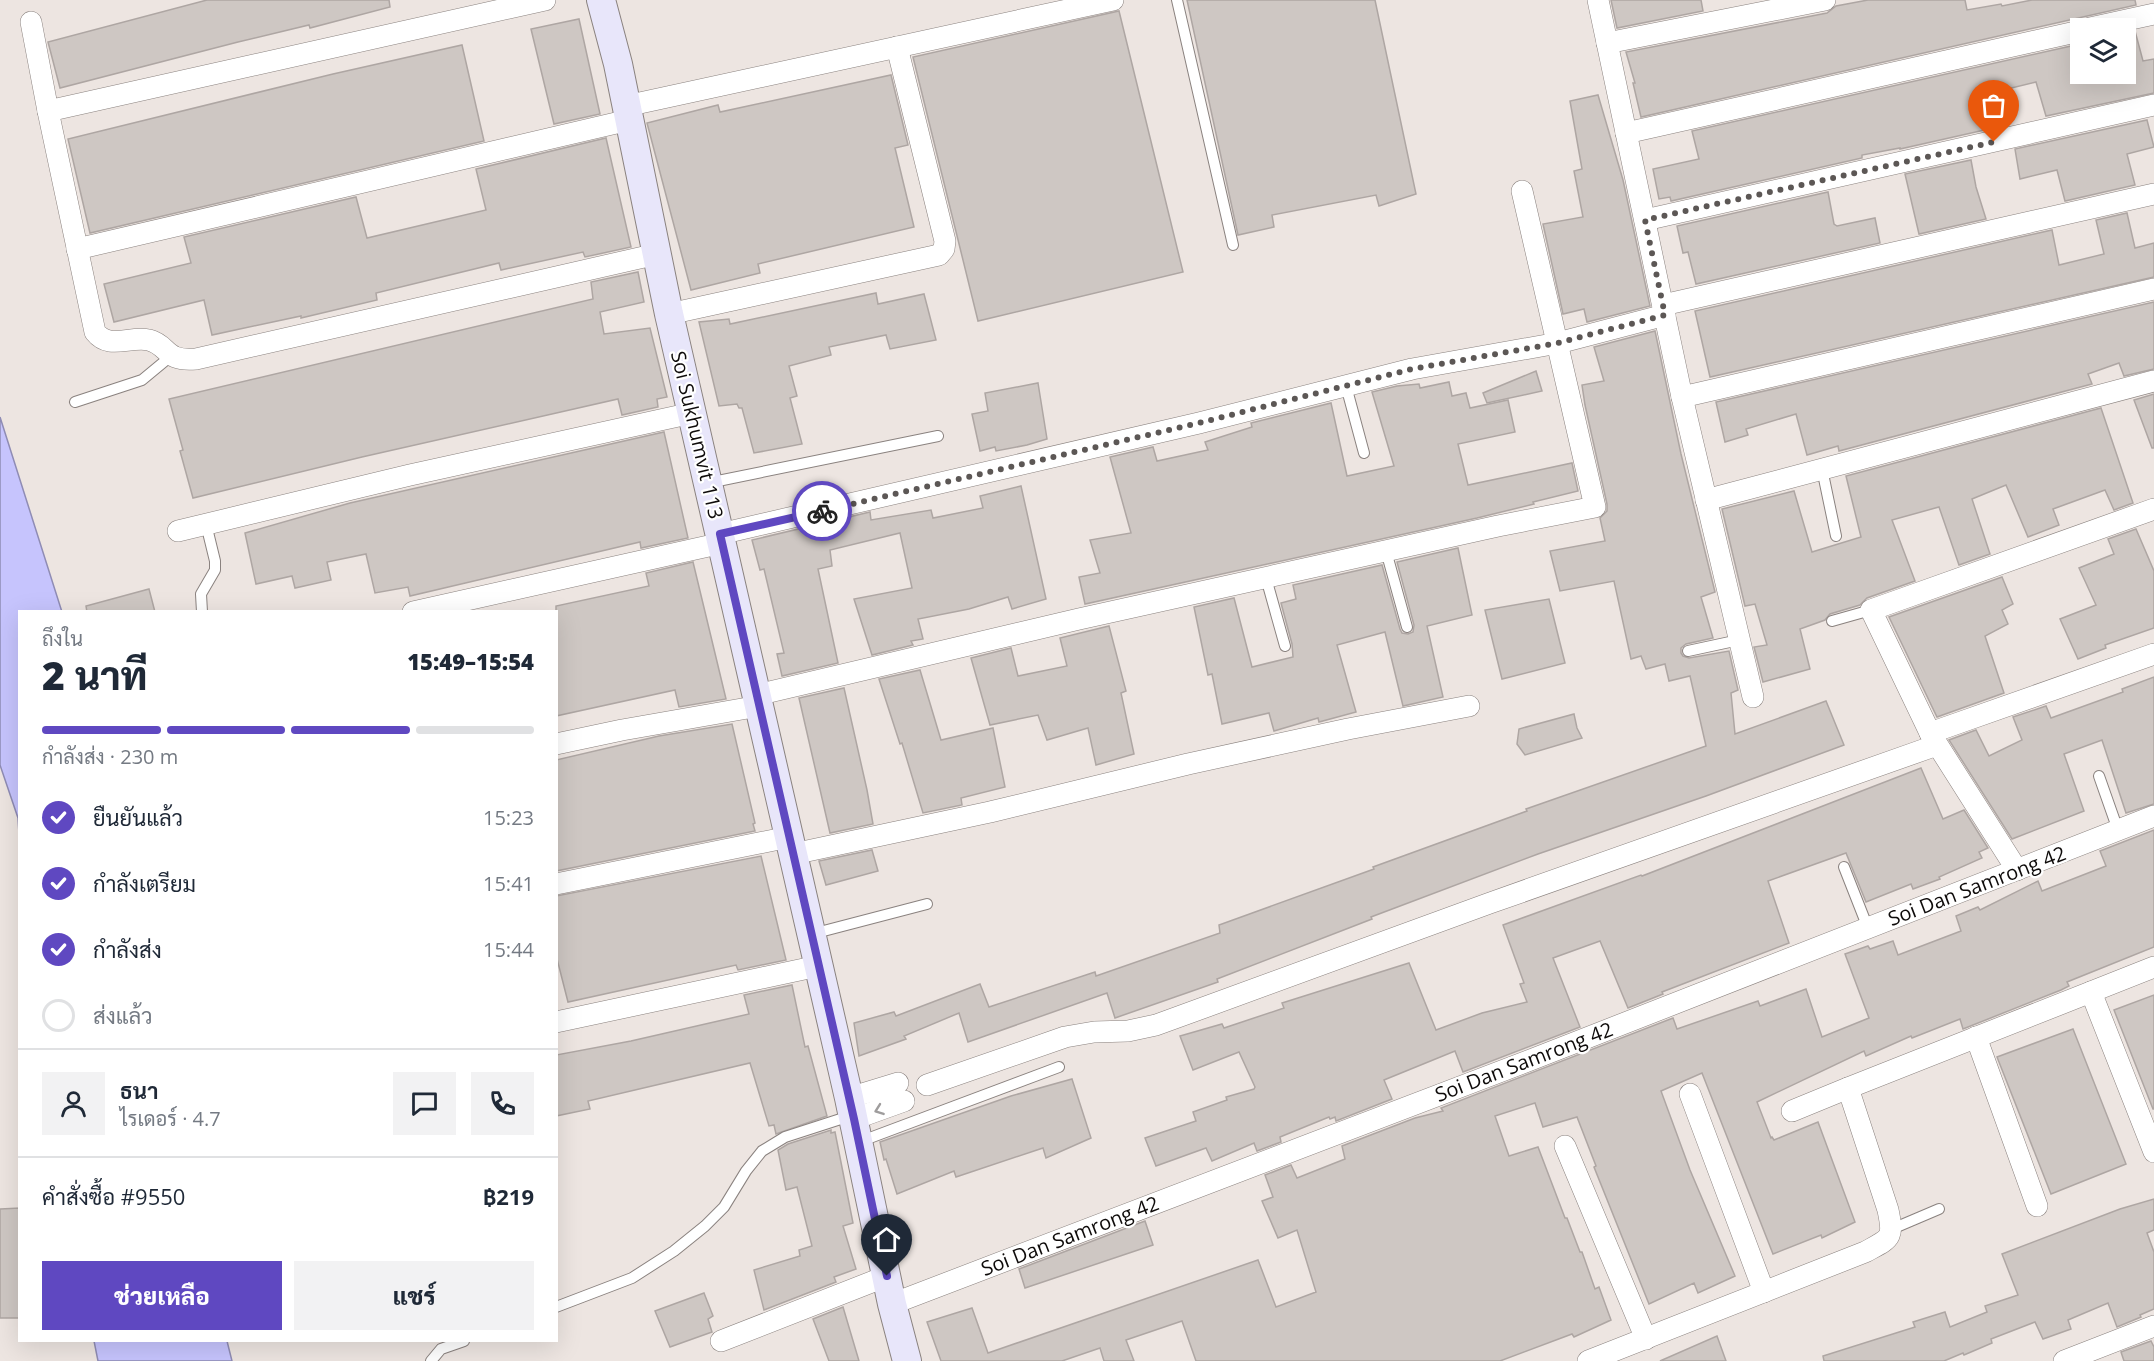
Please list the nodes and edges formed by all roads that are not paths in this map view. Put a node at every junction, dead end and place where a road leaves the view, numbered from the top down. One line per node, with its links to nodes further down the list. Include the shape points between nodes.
1 (545, 0): 14 (street)
2 (600, 0): 15 (main road, Soi Sukhumvit 113)
3 (1113, 0): 12 (street)
4 (1177, 0): 20 (lane)
5 (1598, 0): 11 (street)
6 (1824, 0): 11 (street)
7 (2154, 14): 8 (street)
8 (2136, 18)
9 (31, 22): 14 (street)
10 (2070, 33): 16 (street)
11 (1607, 43): 16 (street)
12 (897, 47): 15 (street); 25 (street, via 945,241 939,255)
13 (2154, 105): 19 (street)
14 (48, 111): 21 (street)
15 (628, 113): 21 (street); 22 (main road, Soi Sukhumvit 113)
16 (1626, 133): 19 (street)
17 (1522, 191): 26 (street)
18 (2154, 194): 24 (street)
19 (1645, 220): 24 (street)
20 (1233, 245)
21 (77, 249): 27 (street, via 95,332 100,338 109,342 150,340)
22 (657, 254): 25 (main road, Soi Sukhumvit 113); 27 (street, via 196,359)
23 (2154, 289): 30 (street)
24 (1664, 310): 26 (street); 30 (street)
25 (669, 314): 32 (main road, Soi Sukhumvit 113)
26 (1558, 343): 29 (street, via 1412,369); 43 (street, via 1595,507)
27 (171, 356): 31 (lane, via 142,380)
28 (2154, 381): 35 (street)
29 (1346, 386): 34 (lane); 42 (street)
30 (1682, 397): 37 (street)
31 (75, 402)
32 (692, 413): 36 (main road, Soi Sukhumvit 113); 39 (street)
33 (938, 436): 36 (lane)
34 (1364, 453)
35 (1822, 469): 37 (street); 41 (lane)
36 (708, 483): 42 (main road, Soi Sukhumvit 113)
37 (1706, 500): 50 (street)
38 (2154, 509): 47 (street)
39 (206, 524): 40 (street); 45 (lane, via 215,570 201,594)
40 (178, 531)
41 (1836, 536)
42 (721, 539): 46 (street); 55 (main road, Soi Sukhumvit 113)
43 (1386, 551): 44 (street); 49 (lane)
44 (1266, 578): 51 (lane); 55 (street, via 1078,619)
45 (202, 610)
46 (421, 610)
47 (1871, 610): 48 (lane); 57 (street)
48 (1832, 621)
49 (1407, 627)
50 (1739, 640): 52 (lane); 54 (street)
51 (1285, 646)
52 (1688, 651)
53 (2154, 654): 57 (street)
54 (1753, 697)
55 (758, 701): 58 (street); 62 (main road, Soi Sukhumvit 113)
56 (1469, 706): 62 (street, via 1188,764 990,812)
57 (1933, 739): 64 (street); 78 (street, via 1156,1025 1065,1037 911,1089)
58 (558, 744)
59 (2099, 776): 61 (lane)
60 (2154, 816): 61 (street, Soi Dan Samrong 42)
61 (2118, 830): 64 (street, Soi Dan Samrong 42)
62 (791, 845): 65 (street); 68 (main road, Soi Sukhumvit 113)
63 (1844, 867): 67 (lane)
64 (2017, 870): 67 (street, Soi Dan Samrong 42)
65 (558, 884)
66 (927, 904): 68 (lane)
67 (1868, 928): 84 (street, Soi Dan Samrong 42, via 1533,1059)
68 (811, 934): 69 (main road, Soi Sukhumvit 113)
69 (818, 966): 72 (street); 78 (main road, Soi Sukhumvit 113)
70 (2154, 967): 71 (street)
71 (2091, 992): 73 (street); 80 (street)
72 (558, 1022)
73 (1976, 1037): 75 (street); 81 (street)
74 (1059, 1067): 78 (lane)
75 (1848, 1088): 77 (street); 83 (street)
76 (1690, 1094): 85 (street)
77 (1792, 1111)
78 (854, 1119): 84 (main road, Soi Sukhumvit 113); 86 (lane, via 784,1137 762,1151 724,1207 674,1251 632,1278)
79 (1564, 1146): 88 (street)
80 (2154, 1152)
81 (2037, 1206)
82 (1939, 1209): 83 (lane)
83 (1892, 1229): 85 (street, via 1882,1243 1865,1252)
84 (890, 1290): 89 (street, Soi Dan Samrong 42); 92 (main road, Soi Sukhumvit 113)
85 (1764, 1292): 88 (street)
86 (558, 1306)
87 (2154, 1326): 94 (street)
88 (1646, 1340): 93 (street)
89 (722, 1341)
90 (462, 1342): 91 (lane, via 441,1349)
91 (431, 1361)
92 (907, 1361)
93 (1588, 1361)
94 (2064, 1361)

